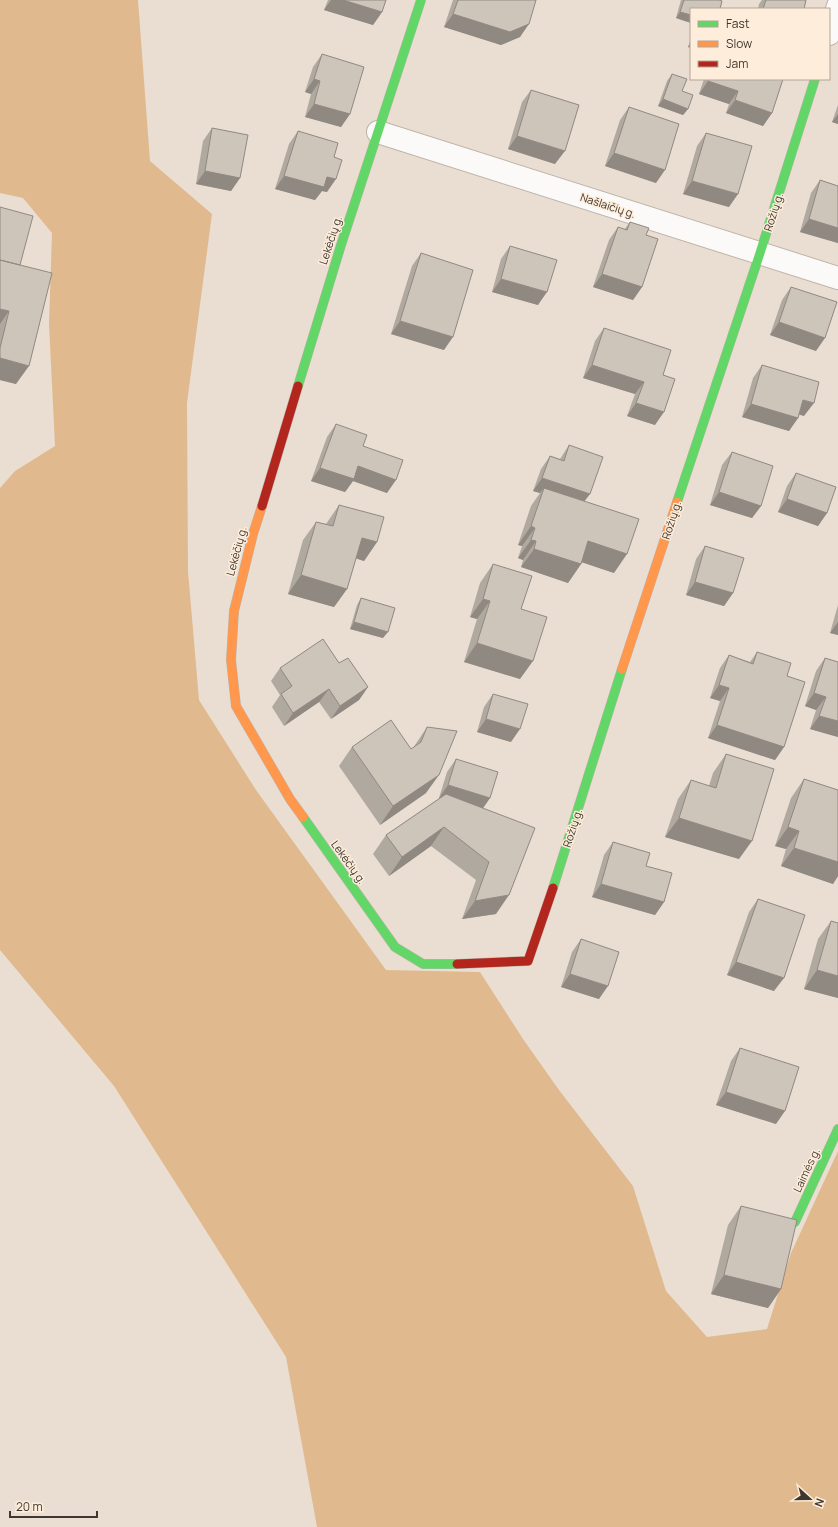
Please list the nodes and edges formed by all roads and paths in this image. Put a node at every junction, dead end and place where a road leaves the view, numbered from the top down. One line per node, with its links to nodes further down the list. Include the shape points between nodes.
1 (421, 0): 5 (street, Lekėčių g.)
2 (838, 6): 3 (street)
3 (830, 31)
4 (815, 80): 6 (street, Rožių g.)
5 (378, 132): 6 (street, Našlaičių g.); 8 (street, Lekėčių g., via 253,534 234,611 231,660 236,706 290,799 395,947 423,964)
6 (760, 253): 7 (street, Našlaičių g.); 8 (street, Rožių g.)
7 (838, 278)
8 (528, 961)
9 (838, 1129): 10 (street, Laimės g.)
10 (795, 1222)

